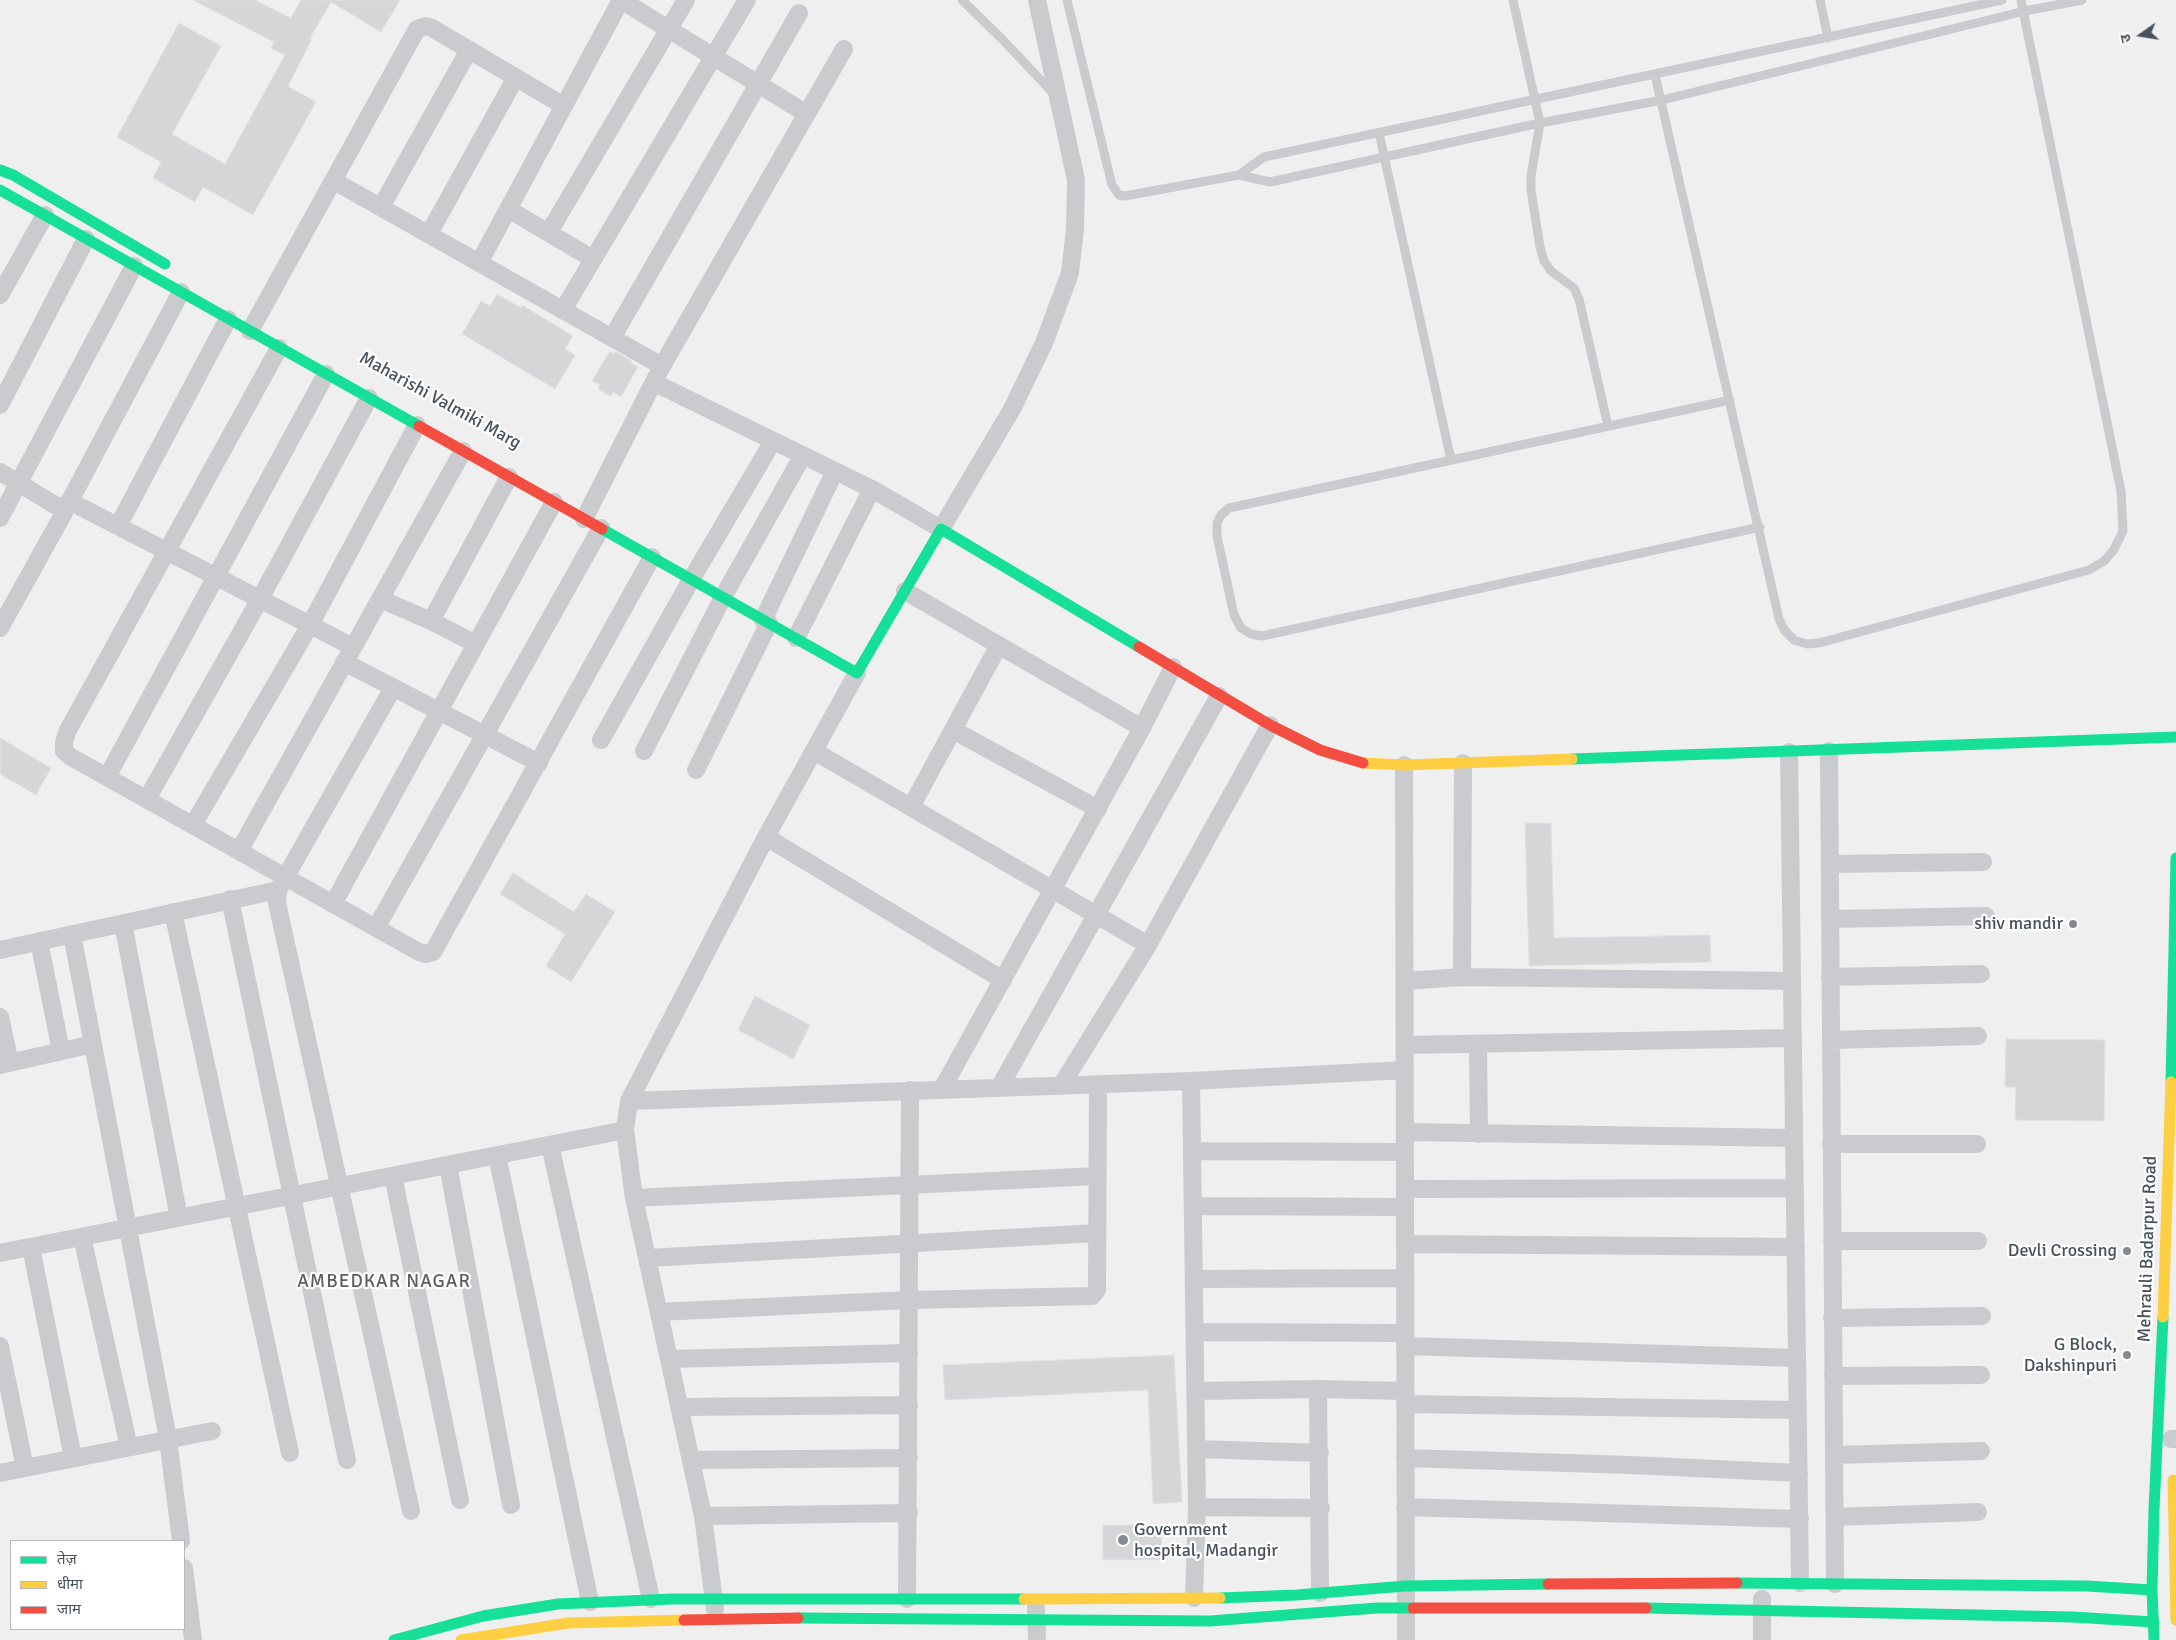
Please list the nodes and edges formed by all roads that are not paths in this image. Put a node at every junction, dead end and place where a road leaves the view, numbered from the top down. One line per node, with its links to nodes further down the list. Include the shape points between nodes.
1 (621, 0): 14 (street); 25 (street)
2 (686, 0): 14 (street)
3 (747, 0): 18 (street)
4 (962, 0): 22 (lane)
5 (1037, 0): 22 (street)
6 (1067, 0): 31 (lane, via 1114,190 1119,195 1133,196)
7 (1513, 0): 23 (lane)
8 (1820, 0): 15 (lane)
9 (2002, 0): 15 (lane)
10 (2021, 0): 12 (lane)
11 (2082, 0): 12 (lane)
12 (2025, 11): 24 (lane); 73 (lane, via 2121,491 2123,531 2119,541 2104,560 2069,577 1807,644 1794,640 1785,632)
13 (799, 13): 21 (street)
14 (669, 29): 18 (street); 37 (street)
15 (1828, 38): 19 (lane)
16 (844, 49): 26 (street)
17 (469, 50): 20 (street); 32 (street, via 432,28 417,29); 34 (street)
18 (713, 56): 21 (street); 40 (street)
19 (1655, 75): 23 (lane); 24 (lane)
20 (516, 77): 25 (street); 38 (street)
21 (758, 84): 26 (street); 49 (street)
22 (1058, 99): 74 (street, via 1076,180 1070,273 1044,343 1016,400)
23 (1535, 100): 27 (lane); 28 (lane)
24 (1662, 100): 27 (lane); 55 (lane)
25 (564, 106): 35 (street)
26 (807, 114): 51 (street)
27 (1540, 123): 29 (lane); 58 (lane, via 1531,183 1540,247 1551,271 1574,288 1579,299)
28 (1379, 133): 29 (lane); 31 (lane, via 1264,156)
29 (1384, 156): 31 (lane, via 1270,182); 62 (lane)
30 (0, 170): 43 (street)
31 (1239, 175)
32 (334, 181): 34 (street); 48 (street)
33 (0, 190): 36 (street, Maharishi Valmiki Marg)
34 (381, 207): 38 (street)
35 (508, 209): 37 (street); 41 (street)
36 (45, 215): 39 (street, Maharishi Valmiki Marg); 45 (street)
37 (549, 232): 40 (street)
38 (429, 234): 41 (street)
39 (86, 239): 42 (street, Maharishi Valmiki Marg); 56 (street)
40 (593, 259): 46 (street)
41 (479, 263): 46 (street)
42 (134, 266): 44 (street, Maharishi Valmiki Marg); 66 (street)
43 (173, 268)
44 (180, 292): 47 (street, Maharishi Valmiki Marg); 69 (street)
45 (0, 295)
46 (563, 310): 49 (street)
47 (228, 319): 48 (street, Maharishi Valmiki Marg); 72 (street)
48 (256, 321): 50 (street, Maharishi Valmiki Marg)
49 (612, 338): 51 (street)
50 (279, 348): 52 (street, Maharishi Valmiki Marg); 75 (street)
51 (662, 366): 53 (street)
52 (326, 374): 54 (street, Maharishi Valmiki Marg); 78 (street)
53 (655, 383): 59 (street); 70 (street)
54 (369, 398): 57 (street, Maharishi Valmiki Marg); 81 (street)
55 (1730, 400): 58 (lane); 73 (lane)
56 (0, 405)
57 (417, 425): 60 (street, Maharishi Valmiki Marg); 85 (street)
58 (1608, 426): 62 (lane)
59 (773, 441): 61 (street); 77 (street)
60 (462, 451): 65 (street, Maharishi Valmiki Marg); 82 (street)
61 (804, 455): 63 (street); 79 (street)
62 (1451, 460): 73 (lane, via 1230,508 1221,515 1217,523 1218,536 1234,615 1241,628 1262,636)
63 (835, 471): 67 (street); 83 (street)
64 (0, 472): 66 (street)
65 (509, 477): 68 (street, Maharishi Valmiki Marg); 84 (street)
66 (19, 484): 69 (street); 71 (street)
67 (872, 489): 74 (street); 86 (street)
68 (554, 502): 70 (street, Maharishi Valmiki Marg); 88 (street)
69 (67, 506): 72 (street); 87 (street)
70 (592, 513): 76 (street, Maharishi Valmiki Marg); 100 (street)
71 (0, 518)
72 (118, 526): 75 (street)
73 (1760, 527)
74 (941, 529): 80 (street); 93 (street)
75 (167, 552): 78 (street); 111 (street, via 64,742 64,750 71,757)
76 (652, 558): 77 (street, Maharishi Valmiki Marg); 107 (street)
77 (697, 570): 79 (street, Maharishi Valmiki Marg); 102 (street)
78 (216, 576): 81 (street); 111 (street)
79 (729, 587): 83 (street, Maharishi Valmiki Marg); 104 (street)
80 (905, 591): 89 (street); 92 (street)
81 (260, 599): 85 (street); 112 (street)
82 (380, 599): 84 (street); 90 (street)
83 (768, 612): 86 (street, Maharishi Valmiki Marg); 110 (street)
84 (431, 621): 88 (street)
85 (310, 625): 90 (street); 115 (street)
86 (801, 627): 92 (street, Maharishi Valmiki Marg)
87 (0, 628)
88 (476, 644): 96 (street)
89 (999, 645): 98 (street); 99 (street)
90 (353, 647): 91 (street)
91 (344, 662): 94 (street); 117 (street)
92 (860, 662): 103 (street)
93 (1174, 667): 95 (street); 98 (street)
94 (393, 688): 96 (street); 121 (street)
95 (1219, 696): 97 (street); 126 (street)
96 (439, 712): 100 (street); 124 (street)
97 (1270, 725): 109 (street, via 1342,758 1368,764); 133 (street)
98 (1142, 728): 114 (street)
99 (953, 730): 113 (street); 114 (street)
100 (485, 735): 107 (street); 130 (street)
101 (2176, 737): 105 (street)
102 (600, 740)
103 (814, 750): 113 (street); 116 (street)
104 (644, 751)
105 (1829, 751): 106 (street); 120 (street)
106 (1789, 752): 108 (street); 140 (street)
107 (539, 763): 130 (street, via 433,952 419,952)
108 (1463, 763): 109 (street); 136 (street)
109 (1404, 765): 139 (street)
110 (696, 770)
111 (107, 777): 112 (street)
112 (147, 800): 115 (street)
113 (911, 807): 122 (street)
114 (1098, 809): 122 (street)
115 (193, 825): 117 (street)
116 (766, 838): 138 (street); 157 (street)
117 (239, 851): 121 (street)
118 (2176, 858): 180 (street, Mehrauli Badarpur Road)
119 (1984, 862): 120 (street)
120 (1830, 864): 128 (street)
121 (282, 884): 123 (street); 124 (street); 171 (street, via 277,903 278,915)
122 (1053, 889): 126 (street); 138 (street)
123 (230, 899): 125 (street); 175 (street)
124 (333, 904): 130 (street)
125 (173, 912): 129 (street); 177 (street)
126 (1096, 914): 133 (street); 154 (street)
127 (1986, 916): 128 (street)
128 (1830, 919): 137 (street)
129 (123, 923): 131 (street); 181 (street)
130 (376, 928)
131 (72, 934): 132 (street); 145 (street)
132 (39, 942): 134 (street); 148 (street)
133 (1148, 945): 153 (street)
134 (0, 950)
135 (1981, 974): 137 (street)
136 (1462, 977): 139 (street); 140 (street)
137 (1830, 977): 144 (street)
138 (1002, 980): 155 (street)
139 (1404, 981): 147 (street)
140 (1792, 981): 143 (street)
141 (0, 1017): 149 (street)
142 (1978, 1036): 144 (street)
143 (1793, 1038): 146 (street); 161 (street)
144 (1830, 1040): 162 (street)
145 (93, 1044): 148 (street); 182 (street)
146 (1478, 1044): 147 (street); 160 (street)
147 (1405, 1045): 150 (street)
148 (61, 1051): 149 (street)
149 (5, 1064)
150 (1405, 1070): 151 (street); 159 (street)
151 (1191, 1080): 152 (street); 165 (street)
152 (1098, 1084): 153 (street); 170 (street)
153 (1061, 1086): 154 (street)
154 (1000, 1088): 155 (street)
155 (942, 1089): 156 (street)
156 (910, 1090): 157 (street); 172 (street)
157 (630, 1101): 158 (street)
158 (625, 1130): 164 (street); 176 (street)
159 (1405, 1132): 160 (street); 166 (street)
160 (1479, 1134): 161 (street)
161 (1794, 1138): 173 (street)
162 (1831, 1144): 163 (street); 185 (street)
163 (1977, 1144)
164 (550, 1145): 167 (street); 251 (street)
165 (1192, 1151): 166 (street); 178 (street)
166 (1405, 1152): 174 (street)
167 (497, 1155): 168 (street); 254 (street)
168 (448, 1165): 169 (street); 231 (street)
169 (394, 1176): 171 (street); 230 (street)
170 (1098, 1176): 172 (street); 183 (street)
171 (339, 1186): 175 (street); 235 (street)
172 (910, 1186): 176 (street); 187 (street)
173 (1795, 1188): 174 (street); 190 (street)
174 (1405, 1189): 179 (street)
175 (292, 1196): 177 (street); 224 (street)
176 (634, 1198): 192 (street)
177 (237, 1206): 181 (street); 219 (street)
178 (1193, 1206): 179 (street); 194 (street)
179 (1405, 1207): 188 (street)
180 (2172, 1214): 247 (street, Mehrauli Badarpur Road)
181 (179, 1218): 182 (street)
182 (127, 1228): 184 (street); 214 (street)
183 (1097, 1232): 187 (street); 195 (street, via 1097,1290 1092,1296)
184 (82, 1237): 189 (street); 215 (street)
185 (1832, 1241): 186 (street); 198 (street)
186 (1978, 1241)
187 (909, 1242): 192 (street); 195 (street)
188 (1405, 1244): 190 (street); 193 (street)
189 (31, 1247): 191 (street); 221 (street)
190 (1796, 1247): 203 (street)
191 (0, 1253)
192 (647, 1258): 196 (street)
193 (1405, 1278): 194 (street); 200 (street)
194 (1194, 1279): 199 (street)
195 (909, 1300): 196 (street); 202 (street)
196 (659, 1312): 204 (street)
197 (1982, 1316): 198 (street)
198 (1832, 1318): 206 (street)
199 (1195, 1332): 200 (street); 208 (street)
200 (1405, 1340): 203 (street); 209 (street)
201 (0, 1346): 227 (street)
202 (909, 1353): 204 (street); 210 (street)
203 (1797, 1358): 212 (street)
204 (669, 1359): 211 (street)
205 (1981, 1375): 206 (street)
206 (1833, 1376): 220 (street)
207 (1318, 1389): 208 (street); 209 (street); 218 (street)
208 (1195, 1392): 216 (street)
209 (1405, 1397): 212 (street); 223 (street)
210 (909, 1405): 211 (street); 222 (street)
211 (680, 1407): 225 (street)
212 (1798, 1410): 229 (street)
213 (212, 1430): 214 (street)
214 (168, 1439): 215 (street); 241 (street)
215 (129, 1447): 221 (street)
216 (1196, 1449): 218 (street); 232 (street)
217 (1981, 1451): 220 (street)
218 (1320, 1452): 234 (street)
219 (290, 1453)
220 (1834, 1454): 239 (street)
221 (73, 1458): 227 (street)
222 (909, 1458): 225 (street); 237 (street)
223 (1405, 1458): 229 (street, via 1630,1464); 233 (street)
224 (347, 1460)
225 (691, 1460): 238 (street)
226 (2172, 1467): 259 (street)
227 (25, 1468): 228 (street)
228 (0, 1473)
229 (1799, 1473): 240 (street)
230 (460, 1500)
231 (511, 1505)
232 (1197, 1507): 234 (street); 250 (street)
233 (1405, 1507): 240 (street); 246 (street)
234 (1321, 1508): 248 (street)
235 (411, 1511)
236 (1978, 1512): 239 (street)
237 (909, 1513): 238 (street); 252 (street)
238 (703, 1516): 249 (street)
239 (1835, 1517): 245 (street)
240 (1800, 1519): 244 (street)
241 (180, 1540)
242 (185, 1577): 261 (street)
243 (1762, 1583): 244 (street); 246 (street); 256 (street)
244 (1800, 1583): 245 (street)
245 (1836, 1584): 247 (street, via 2087,1586)
246 (1405, 1586): 248 (street); 255 (street)
247 (2152, 1590): 260 (street, Mehrauli Badarpur Road)
248 (1320, 1593): 250 (street)
249 (713, 1598): 251 (street); 252 (street); 257 (street)
250 (1194, 1598): 253 (street)
251 (651, 1599): 254 (street)
252 (907, 1599): 253 (street)
253 (1036, 1599): 258 (street)
254 (590, 1602): 262 (street, via 483,1616)
255 (1405, 1608): 256 (street); 258 (street, via 1210,1621); 265 (street)
256 (1762, 1609): 260 (street); 266 (street)
257 (718, 1619): 258 (street); 263 (street, via 568,1623)
258 (1036, 1619): 264 (street)
259 (2176, 1620)
260 (2154, 1622): 267 (street, Mehrauli Badarpur Road)
261 (192, 1640)
262 (394, 1640)
263 (461, 1640)
264 (1037, 1640)
265 (1406, 1640)
266 (1762, 1640)
267 (2154, 1640)

